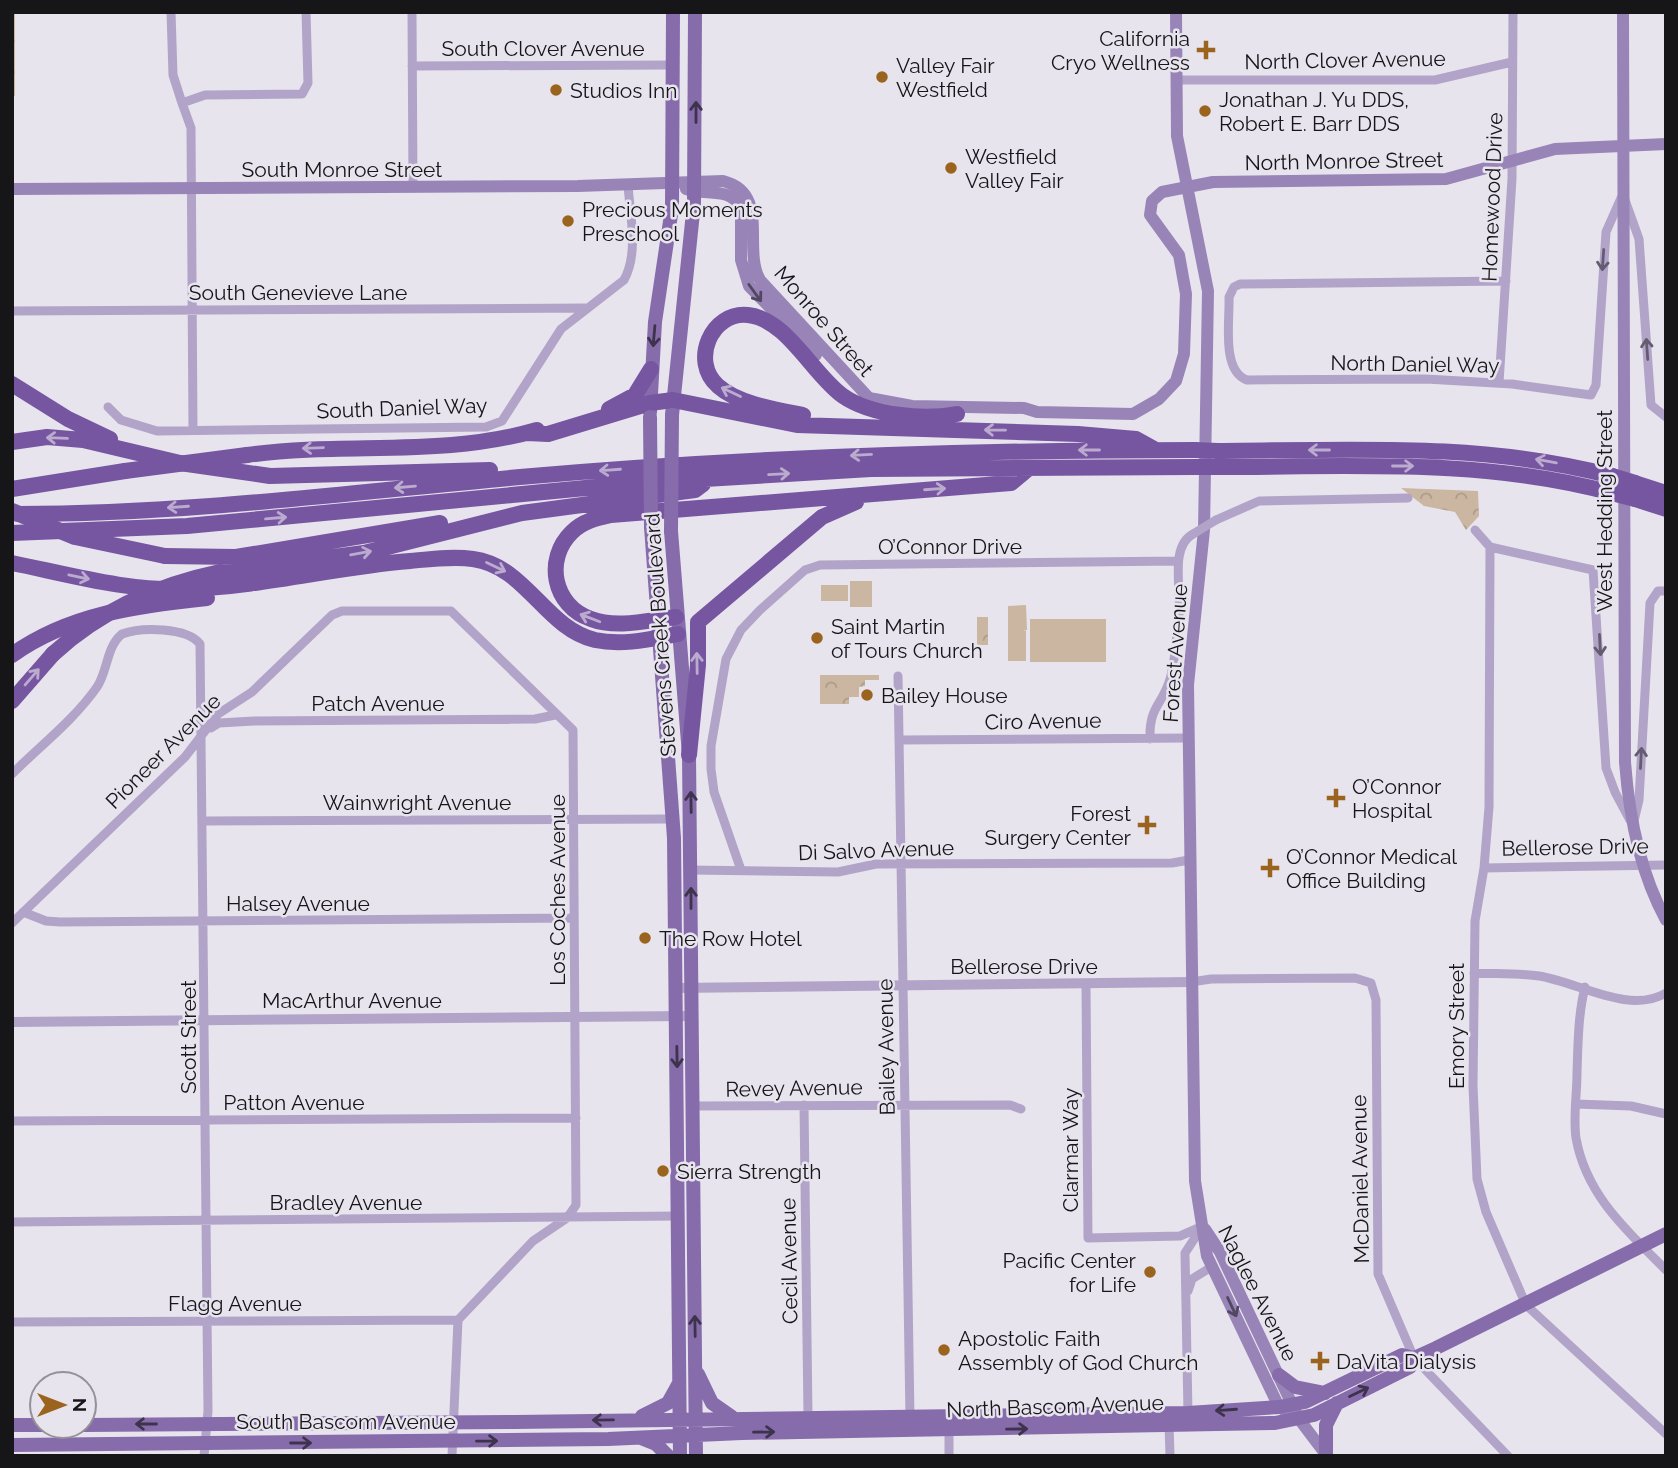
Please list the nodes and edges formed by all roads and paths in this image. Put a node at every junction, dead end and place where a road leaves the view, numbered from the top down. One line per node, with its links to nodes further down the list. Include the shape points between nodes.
1 (171, 12): 13 (street, via 173,75)
2 (306, 12): 13 (street, via 307,83 302,94 205,96)
3 (412, 12): 11 (street)
4 (673, 12): 10 (main road, Stevens Creek Boulevard)
5 (695, 12): 19 (main road, Stevens Creek Boulevard, one-way to 5)
6 (1176, 12): 12 (main road, Forest Avenue)
7 (1513, 12): 9 (street, Homewood Drive)
8 (1623, 12): 15 (main road, West Hedding Street)
9 (1513, 62): 12 (street, North Clover Avenue, via 1435,80); 16 (street, Homewood Drive)
10 (673, 65): 11 (street, South Clover Avenue); 17 (main road, Stevens Creek Boulevard)
11 (412, 66): 21 (street)
12 (1176, 80): 20 (main road, Forest Avenue, via 1177,136)
13 (182, 103): 23 (street, via 191,128)
14 (1666, 144): 15 (main road, North Monroe Street)
15 (1622, 145): 16 (main road, North Monroe Street, via 1555,149); 24 (main road, West Hedding Street)
16 (1513, 163): 20 (main road, North Monroe Street, via 1446,179); 25 (street, Homewood Drive)
17 (673, 185): 18 (main road, South Monroe Street); 19 (main road, South Monroe Street); 29 (main road, Stevens Creek Boulevard, one-way to 29)
18 (628, 186): 21 (main road, South Monroe Street); 26 (street, South Daniel Way, via 630,268 619,285)
19 (695, 186): 34 (main road, Stevens Creek Boulevard); 36 (main road, Monroe Street, via 730,183 744,192 752,210 753,258 760,280 869,398 895,405); 37 (main road, Monroe Street, one-way to 37, via 725,193 737,202 741,208 741,260 749,286 847,388 884,407)
20 (1188, 186): 36 (main road, Monroe Street, via 1156,196 1149,211 1179,255 1185,279 1184,354 1176,381 1159,399 1133,414); 77 (main road, Forest Avenue, via 1208,302 1204,530 1188,685)
21 (413, 188): 23 (main road, South Monroe Street)
22 (12, 189): 23 (main road, South Monroe Street)
23 (192, 189): 27 (street)
24 (1622, 196): 32 (street, West Hedding Street, one-way to 32, via 1605,232 1596,385); 38 (street, West Hedding Street, one-way to 24, via 1651,405 1639,239); 85 (main road, West Hedding Street, via 1625,762)
25 (1506, 281): 30 (street, Homewood Drive); 30 (street, North Daniel Way, via 1243,284 1229,297 1231,366 1247,380)
26 (585, 308): 27 (street, South Genevieve Lane); 40 (street, South Daniel Way, via 561,329 502,421 486,427)
27 (192, 310): 28 (street, South Genevieve Lane); 40 (street)
28 (12, 311)
29 (651, 369): 35 (main road, Stevens Creek Boulevard); 41 (highway, via 635,394 620,405)
30 (1499, 383): 32 (street, North Daniel Way)
31 (12, 384): 44 (highway, via 68,419)
32 (1591, 395)
33 (108, 407): 40 (street, South Daniel Way, via 121,420 148,428)
34 (673, 408): 35 (highway); 39 (highway, via 797,425); 68 (main road, Stevens Creek Boulevard, bridge, via 671,531)
35 (650, 410): 41 (highway, via 548,434); 69 (main road, Stevens Creek Boulevard, bridge)
36 (1037, 412): 37 (main road, Monroe Street)
37 (957, 414): 39 (highway, one-way to 37, via 780,411 718,386 704,356 709,338 733,317 758,316 779,329 829,384 854,402 885,412)
38 (1662, 416)
39 (842, 426): 43 (highway, one-way to 39, via 1136,439 1078,434)
40 (194, 430)
41 (527, 433): 48 (highway, one-way to 48, bridge, via 457,447 313,448)
42 (12, 442): 44 (highway, one-way to 42, via 64,438)
43 (1157, 450): 45 (highway); 49 (highway, one-way to 49, via 867,454)
44 (148, 455): 49 (highway, via 270,476 504,469)
45 (1195, 459): 46 (highway, bridge); 47 (highway)
46 (1218, 459): 53 (highway, one-way to 53, bridge, via 1470,468 1562,480 1612,493); 53 (highway, one-way to 46, bridge, via 1612,476 1500,454 1424,450)
47 (1029, 468): 51 (highway, one-way to 47, via 871,469); 54 (highway, one-way to 47, via 1011,483)
48 (86, 475): 50 (highway); 52 (highway)
49 (522, 477): 58 (highway, one-way to 58, via 188,506)
50 (12, 478)
51 (710, 478): 59 (highway, via 695,490); 61 (highway, one-way to 51, via 201,525)
52 (12, 489)
53 (1635, 491): 55 (highway); 57 (highway)
54 (899, 492): 69 (highway, one-way to 54, via 603,623 568,605 557,585 555,561 571,533 589,520 611,515); 80 (highway, one-way to 54, via 698,665 696,628 702,617 834,509)
55 (1666, 493)
56 (1408, 498): 64 (street, bridge, via 1259,501 1193,534 1182,543)
57 (1666, 509)
58 (12, 512): 59 (highway, bridge, via 98,543 220,559 504,512)
59 (522, 513): 74 (highway, one-way to 59, bridge, via 78,632 120,605 173,583 365,552)
60 (1475, 530): 62 (street)
61 (12, 533)
62 (1490, 547): 85 (street, West Hedding Street, one-way to 85, via 1588,567 1596,577 1606,768); 91 (street, Emory Street, via 1489,807)
63 (430, 559): 65 (highway, one-way to 63, via 103,582 173,590); 71 (highway, one-way to 71, via 475,559 495,566 581,636 610,642); 72 (highway, via 261,592 123,608 67,627)
64 (1178, 561): 78 (street, via 1181,605 1171,676 1152,712); 93 (street, O’Connor Drive, via 820,565 805,570 741,631 726,659 711,769 714,792)
65 (12, 563)
66 (1666, 591): 85 (street, West Hedding Street, one-way to 66, via 1639,800 1650,603 1657,592)
67 (342, 611): 75 (street, Los Coches Avenue, via 451,611); 76 (street, Pioneer Avenue, via 332,615 252,692 218,714)
68 (676, 617): 69 (highway); 70 (main road, Stevens Creek Boulevard)
69 (657, 620): 71 (main road, Stevens Creek Boulevard)
70 (678, 634): 71 (highway); 80 (main road, Stevens Creek Boulevard)
71 (659, 637): 83 (main road, Stevens Creek Boulevard)
72 (12, 655)
73 (898, 676): 79 (street, Bailey Avenue)
74 (12, 702)
75 (555, 715): 76 (street, Patch Avenue, via 535,719 231,722); 82 (street, Los Coches Avenue, via 573,730)
76 (203, 732): 81 (street, Scott Street, via 203,652 195,637 178,631 122,634 112,645 99,684 87,701); 84 (street, Scott Street); 94 (street, Pioneer Avenue, via 185,757)
77 (1188, 738): 78 (street, Ciro Avenue); 87 (main road, Forest Avenue)
78 (1150, 739): 79 (street, Ciro Avenue)
79 (899, 740): 88 (street, Bailey Avenue)
80 (689, 755): 92 (main road, Stevens Creek Boulevard, one-way to 80)
81 (12, 774)
82 (574, 819): 83 (street, Wainwright Avenue); 84 (street, Wainwright Avenue); 95 (street, Los Coches Avenue)
83 (673, 819): 86 (main road, Stevens Creek Boulevard)
84 (204, 821): 97 (street, Scott Street)
85 (1633, 826): 90 (main road, West Hedding Street)
86 (674, 838): 92 (main road); 105 (main road, Stevens Creek Boulevard)
87 (1189, 860): 88 (street, Di Salvo Avenue); 100 (main road, Forest Avenue)
88 (901, 864): 93 (street, Di Salvo Avenue, via 838,872); 102 (street, Bailey Avenue)
89 (1666, 865): 90 (street, Bellerose Drive)
90 (1642, 866): 91 (street, Bellerose Drive); 96 (main road, West Hedding Street)
91 (1484, 868): 99 (street, Emory Street, via 1475,921)
92 (691, 870): 93 (street, Di Salvo Avenue); 105 (main road, Stevens Creek Boulevard, one-way to 92)
93 (741, 870)
94 (23, 912): 97 (street, Halsey Avenue, via 60,922); 98 (street, Pioneer Avenue)
95 (574, 918): 97 (street, Halsey Avenue); 108 (street, Los Coches Avenue)
96 (1666, 919)
97 (205, 921): 109 (street, Scott Street)
98 (12, 923)
99 (1474, 973): 104 (street, via 1540,976); 130 (street, Emory Street, via 1477,1179 1486,1212)
100 (1191, 982): 101 (street, Bellerose Drive, via 1211,978 1355,978); 103 (street, Bellerose Drive); 124 (main road, Forest Avenue, via 1193,1153)
101 (1371, 983): 134 (street, McDaniel Avenue, via 1376,1000 1377,1268)
102 (903, 986): 103 (street, Bellerose Drive); 105 (street, Bellerose Drive); 111 (street, Bailey Avenue)
103 (1086, 986): 124 (street, Clarmar Way, via 1088,1238 1180,1236)
104 (1585, 987): 106 (street, via 1626,1000); 112 (street, via 1579,1011)
105 (684, 988): 107 (main road, Stevens Creek Boulevard)
106 (1666, 993)
107 (684, 1016): 108 (street, MacArthur Avenue); 114 (main road, Stevens Creek Boulevard); 120 (main road, Stevens Creek Boulevard, one-way to 120, via 679,1157 686,1173)
108 (575, 1018): 109 (street, MacArthur Avenue); 117 (street, Los Coches Avenue)
109 (205, 1020): 110 (street, MacArthur Avenue); 118 (street, Scott Street)
110 (12, 1022)
111 (904, 1104): 113 (street, Revey Avenue); 115 (street, Revey Avenue, via 1010,1105); 143 (street, Bailey Avenue)
112 (1576, 1104): 116 (street, via 1631,1106); 126 (street, via 1576,1136 1591,1182)
113 (804, 1105): 114 (street, Revey Avenue); 141 (street, Cecil Avenue)
114 (692, 1106): 120 (main road, Stevens Creek Boulevard)
115 (1021, 1109)
116 (1666, 1114)
117 (576, 1118): 118 (street, Patton Avenue); 121 (street, Los Coches Avenue, via 576,1205)
118 (206, 1120): 119 (street, Patton Avenue); 122 (street, Scott Street)
119 (12, 1121)
120 (687, 1215): 121 (street, Bradley Avenue); 135 (main road, Stevens Creek Boulevard, one-way to 120); 137 (main road, Stevens Creek Boulevard)
121 (567, 1218): 122 (street, Bradley Avenue); 131 (street, via 533,1241)
122 (207, 1221): 123 (street, Bradley Avenue); 132 (street, Scott Street)
123 (12, 1222)
124 (1203, 1226): 127 (main road, Naglee Avenue); 129 (street, via 1185,1253); 136 (main road, Naglee Avenue)
125 (1666, 1234): 126 (main road, North Bascom Avenue)
126 (1641, 1247): 128 (street); 130 (main road, North Bascom Avenue)
127 (1213, 1266): 129 (street, via 1192,1279); 139 (main road, Naglee Avenue, one-way to 139)
128 (1666, 1270)
129 (1188, 1293): 140 (street)
130 (1526, 1305): 134 (main road, North Bascom Avenue); 153 (street, Emory Street)
131 (458, 1320): 132 (street, Flagg Avenue); 147 (street)
132 (207, 1321): 133 (street, Flagg Avenue); 150 (street, Scott Street)
133 (12, 1322)
134 (1414, 1358): 138 (main road, North Bascom Avenue, via 1402,1355); 165 (street, McDaniel Avenue)
135 (695, 1366): 142 (main road, via 712,1403); 144 (main road, Stevens Creek Boulevard)
136 (1279, 1376): 138 (main road, via 1301,1390); 139 (main road, Naglee Avenue)
137 (680, 1380): 145 (main road, Stevens Creek Boulevard); 146 (main road, via 667,1403)
138 (1331, 1398): 139 (main road, North Bascom Avenue); 159 (main road)
139 (1291, 1410): 140 (main road, North Bascom Avenue, one-way to 140); 151 (main road, North Bascom Avenue, via 1275,1423); 159 (main road, Naglee Avenue)
140 (1188, 1413): 148 (main road, North Bascom Avenue)
141 (808, 1416): 142 (main road, North Bascom Avenue); 143 (main road, North Bascom Avenue)
142 (733, 1417): 144 (main road, North Bascom Avenue)
143 (910, 1417): 148 (main road, North Bascom Avenue)
144 (696, 1418): 145 (main road, South Bascom Avenue); 152 (main road, Stevens Creek Boulevard)
145 (680, 1419): 146 (main road, South Bascom Avenue); 154 (main road, Stevens Creek Boulevard)
146 (635, 1420): 147 (main road, South Bascom Avenue, one-way to 147)
147 (452, 1423): 150 (main road, South Bascom Avenue); 157 (street)
148 (949, 1423): 151 (main road, North Bascom Avenue, one-way to 151); 152 (main road, North Bascom Avenue, one-way to 148); 163 (street)
149 (98, 1424): 150 (main road, South Bascom Avenue, one-way to 149)
150 (207, 1424): 158 (street, Scott Street)
151 (1169, 1424): 164 (street)
152 (696, 1434): 154 (main road, North Bascom Avenue); 162 (main road, Stevens Creek Boulevard)
153 (1666, 1434)
154 (680, 1435): 155 (main road, South Bascom Avenue); 161 (main road, Stevens Creek Boulevard)
155 (636, 1436): 157 (main road, South Bascom Avenue, one-way to 155); 160 (main road, via 656,1444)
156 (12, 1445): 158 (main road, South Bascom Avenue)
157 (452, 1449): 158 (main road, South Bascom Avenue, one-way to 157)
158 (205, 1450)
159 (1326, 1455)
160 (668, 1456)
161 (680, 1456)
162 (696, 1456)
163 (949, 1456)
164 (1170, 1456)
165 (1508, 1456)

